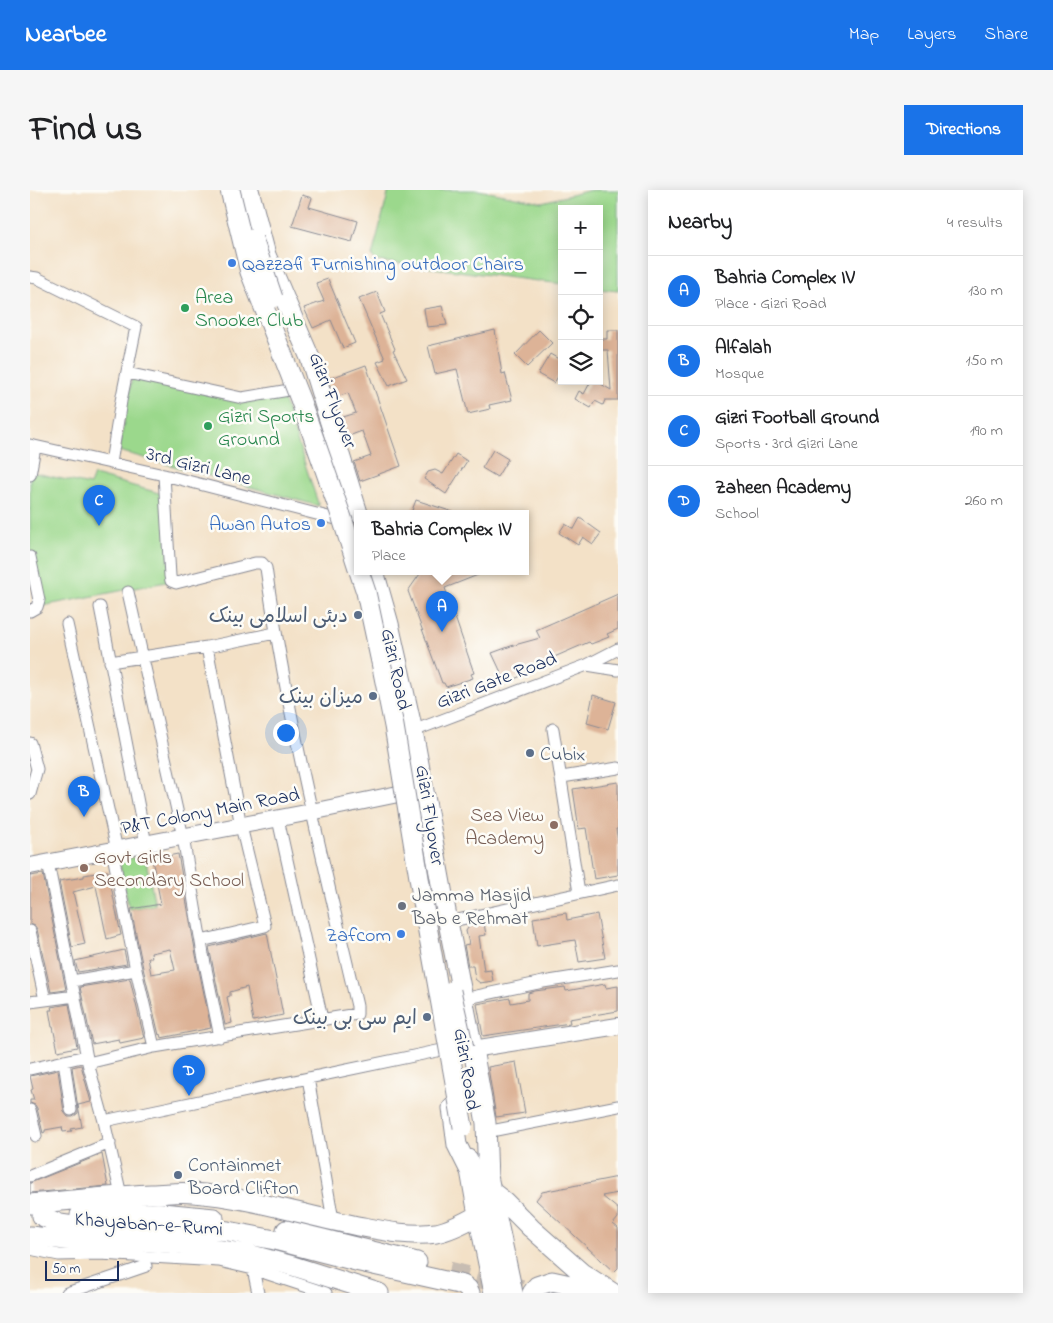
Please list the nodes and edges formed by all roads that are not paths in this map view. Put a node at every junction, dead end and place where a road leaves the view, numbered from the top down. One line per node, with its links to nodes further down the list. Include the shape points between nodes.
1 (224, 190): 7 (main road, Gizri Road, via 235,252)
2 (230, 190): 16 (main road, Gizri Flyover, bridge, via 250,272 300,399)
3 (239, 190): 15 (main road, Gizri Flyover, bridge, via 288,343 330,451)
4 (249, 190): 12 (main road, via 266,255 310,358)
5 (30, 277): 6 (street, via 136,327)
6 (126, 374): 7 (street, via 242,398); 9 (street)
7 (290, 390): 14 (main road, Gizri Road)
8 (32, 446): 9 (street, 3rd Gizri Lane); 10 (street)
9 (111, 463): 11 (street, 3rd Gizri Lane)
10 (30, 475)
11 (164, 475): 14 (street, 3rd Gizri Lane); 26 (street, via 171,581 262,563 266,568)
12 (357, 510)
13 (354, 518): 14 (street, 3rd Gizri Lane)
14 (336, 519): 35 (main road, Gizri Road, via 367,632)
15 (354, 528)
16 (354, 555)
17 (30, 557): 18 (street)
18 (30, 562): 24 (street, via 39,600)
19 (361, 575): 75 (main road, Gizri Flyover, bridge, via 385,680 426,926)
20 (370, 575): 75 (main road, Gizri Flyover, bridge, via 388,648)
21 (375, 575): 34 (main road, Gizri Road)
22 (128, 592): 29 (street)
23 (100, 608): 30 (street)
24 (30, 611)
25 (67, 624): 46 (street)
26 (275, 633): 27 (street); 41 (street)
27 (207, 647): 29 (street); 43 (street)
28 (618, 649): 31 (street)
29 (143, 658): 30 (street); 44 (street)
30 (110, 662): 45 (street)
31 (587, 665): 32 (street, Gizri Gate Road); 34 (street, Gizri Gate Road)
32 (618, 670)
33 (554, 729): 38 (street)
34 (413, 731): 35 (street, Gizri Gate Road); 51 (main road, Gizri Road)
35 (388, 735): 40 (main road, Gizri Road)
36 (30, 743): 39 (street, via 37,769)
37 (618, 768): 38 (street)
38 (562, 777): 50 (street)
39 (30, 794)
40 (398, 794): 41 (street, P&T Colony Main Road); 66 (main road, Gizri Road)
41 (311, 812): 42 (street, P&T Colony Main Road); 61 (street, via 357,1006 357,1014)
42 (278, 819): 43 (street, P&T Colony Main Road); 61 (street)
43 (241, 826): 44 (street, P&T Colony Main Road); 53 (street, via 265,926)
44 (183, 837): 45 (street, P&T Colony Main Road); 53 (street)
45 (146, 844): 46 (street, P&T Colony Main Road)
46 (115, 850): 47 (street, P&T Colony Main Road); 54 (street)
47 (48, 863): 48 (street, P&T Colony Main Road); 56 (street)
48 (30, 866)
49 (618, 885): 50 (street)
50 (579, 893): 51 (street)
51 (448, 922): 59 (main road, Gizri Road)
52 (30, 931): 58 (street)
53 (201, 941): 63 (street)
54 (136, 970): 56 (street); 64 (street)
55 (618, 970): 59 (street)
56 (72, 981): 57 (street)
57 (75, 996): 58 (street); 67 (street)
58 (45, 1000): 60 (street)
59 (463, 1000): 65 (main road, Gizri Road)
60 (30, 1002)
61 (322, 1019): 63 (street)
62 (618, 1026): 65 (street)
63 (220, 1037): 64 (street)
64 (154, 1047): 67 (street)
65 (473, 1049): 75 (main road, Gizri Road, via 486,1121)
66 (442, 1050): 70 (street); 78 (main road, Gizri Road, via 458,1145)
67 (87, 1059): 68 (street); 74 (street)
68 (64, 1061): 69 (street); 73 (street)
69 (30, 1069)
70 (308, 1078): 74 (street); 84 (street)
71 (618, 1106): 75 (street)
72 (30, 1110): 76 (street)
73 (72, 1110)
74 (104, 1121): 77 (street)
75 (477, 1128): 78 (main road); 80 (main road, Gizri Road)
76 (36, 1136)
77 (110, 1144): 79 (street); 81 (street)
78 (470, 1171): 83 (main road)
79 (30, 1176)
80 (489, 1186): 97 (main road, Gizri Road); 100 (main road, via 582,1273)
81 (121, 1195): 82 (main road); 84 (main road, via 191,1192)
82 (34, 1212): 90 (main road, Khayaban-e-Rumi, via 162,1213 225,1219 266,1225); 91 (main road, via 60,1224 81,1227 228,1231)
83 (478, 1215): 84 (main road, via 446,1230 416,1234 389,1232); 86 (main road)
84 (333, 1220)
85 (30, 1236): 95 (main road, Khayaban-e-Rumi, via 84,1242 181,1244 248,1254)
86 (483, 1240): 91 (main road, via 476,1272); 96 (main road)
87 (30, 1249): 89 (street, via 59,1254 219,1261)
88 (146, 1266): 92 (street)
89 (253, 1269): 93 (street); 94 (street)
90 (450, 1271)
91 (467, 1289)
92 (67, 1293)
93 (258, 1293)
94 (326, 1293)
95 (379, 1293)
96 (494, 1293)
97 (513, 1293)
98 (532, 1293): 99 (main road, via 537,1286 552,1281)
99 (607, 1293)
100 (613, 1293)

